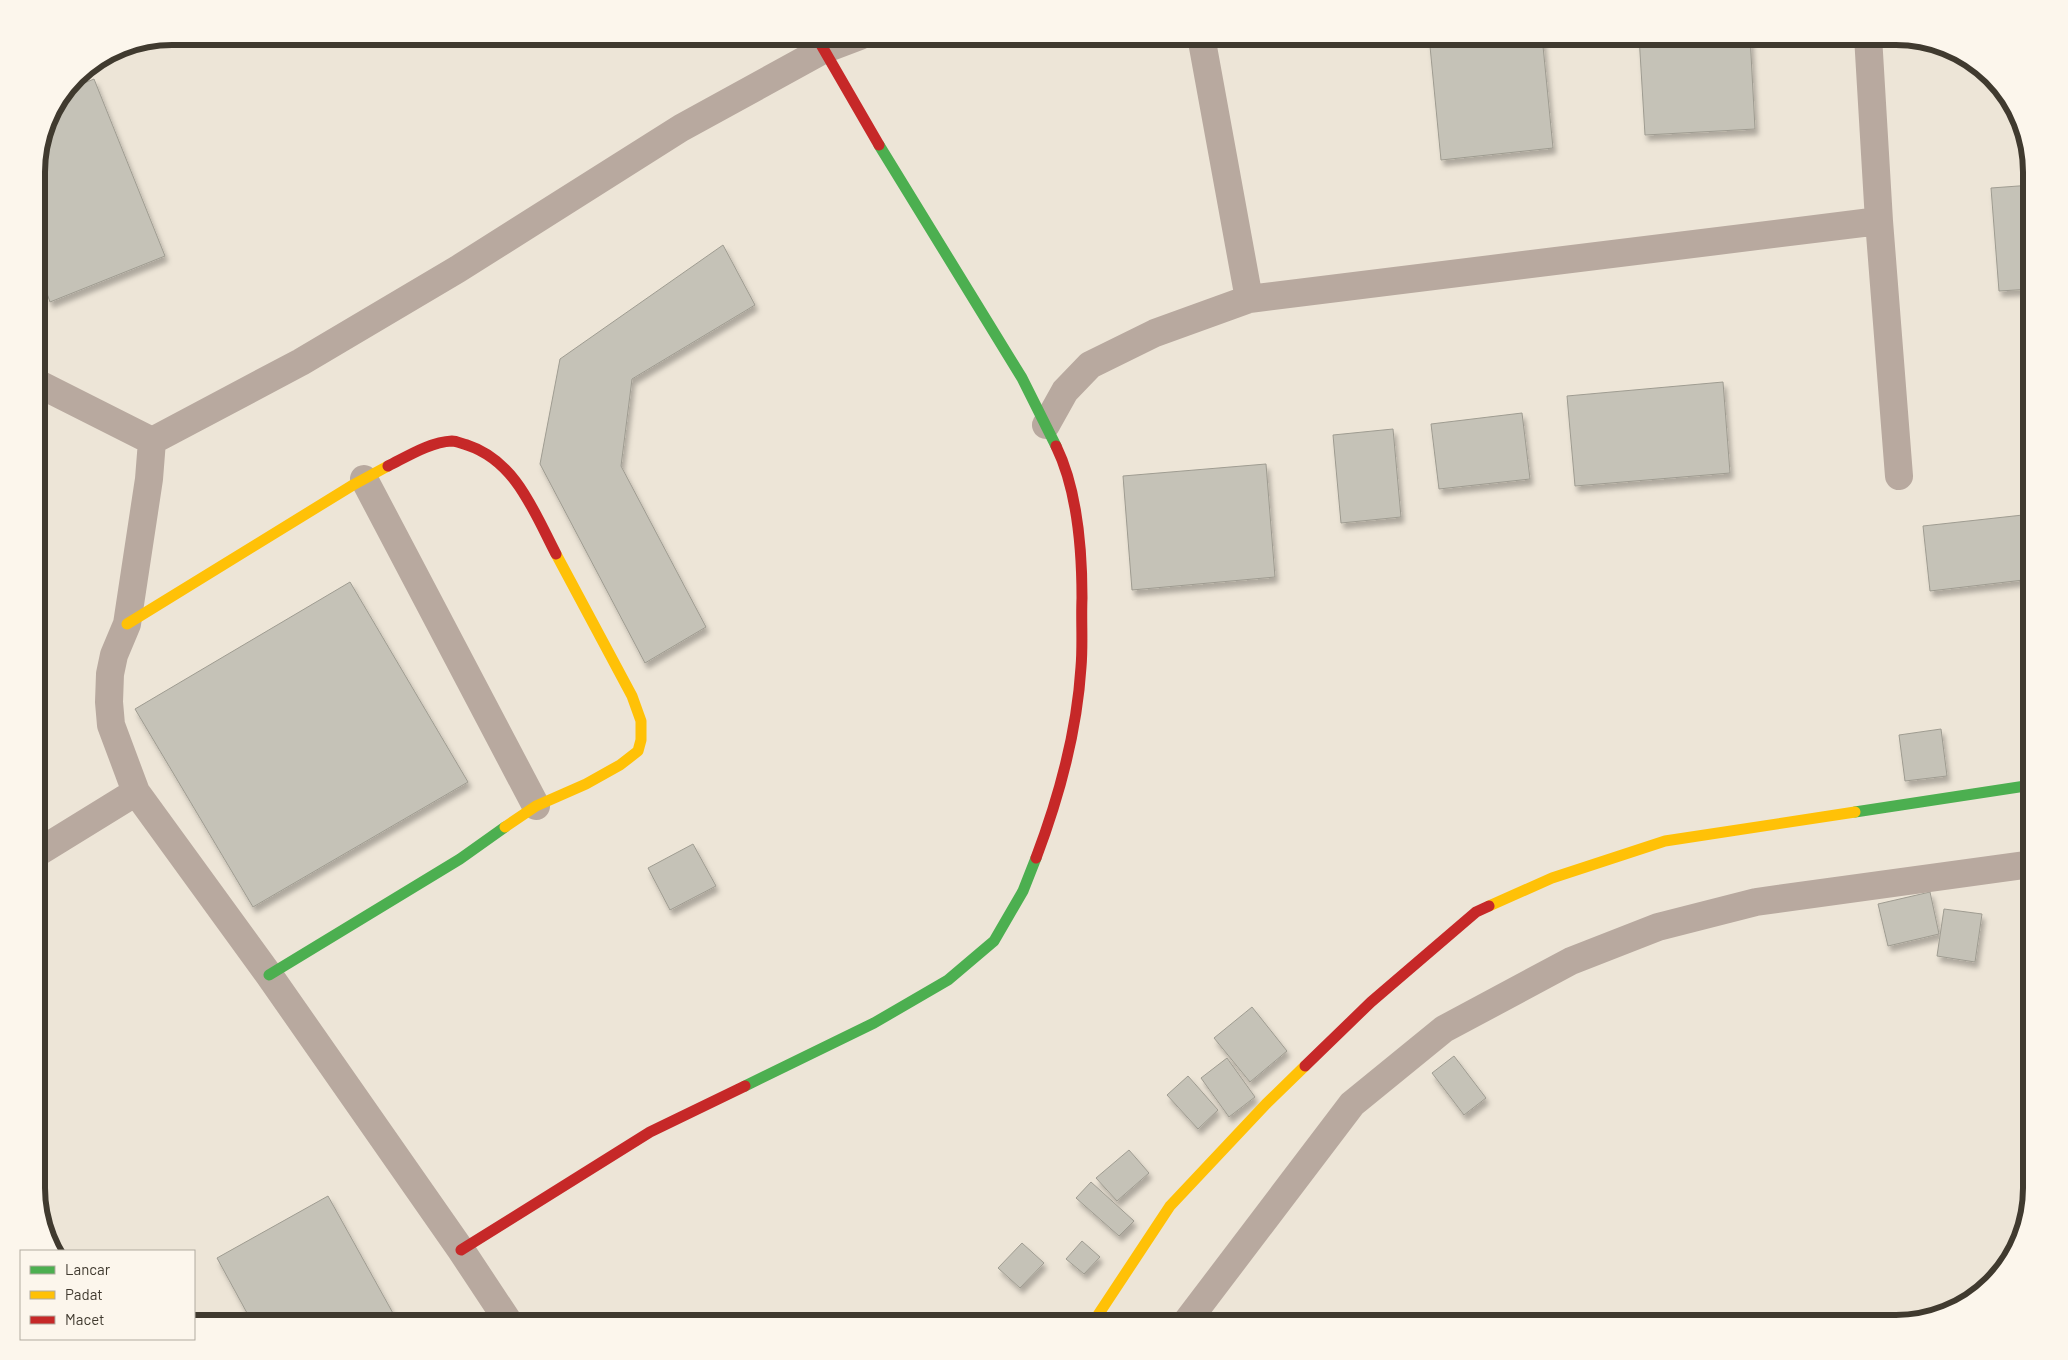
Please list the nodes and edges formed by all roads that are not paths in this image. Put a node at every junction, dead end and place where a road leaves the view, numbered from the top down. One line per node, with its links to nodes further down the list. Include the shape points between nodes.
1 (816, 45): 9 (street, via 458,269 301,362)
2 (820, 45): 8 (street, via 1022,378)
3 (1203, 45): 6 (street)
4 (1869, 45): 5 (street)
5 (1879, 221): 6 (street); 10 (street)
6 (1249, 299): 8 (street, via 1155,333 1090,365 1065,391)
7 (45, 387): 9 (street)
8 (1046, 425): 19 (street, via 1059,452 1075,504 1082,562 1081,667 1071,740 1054,810 1024,891 994,940 948,980 874,1023 650,1132)
9 (152, 440): 12 (street)
10 (1899, 476)
11 (364, 479): 12 (street); 15 (street); 15 (street, via 422,449 453,440 498,461 520,486 632,696 641,721 638,751 620,766)
12 (127, 624): 14 (street, via 114,655 109,702 111,725)
13 (2023, 786): 21 (street, via 1665,840 1552,878 1476,912 1370,1002 1266,1104 1170,1206)
14 (136, 792): 16 (street); 18 (street)
15 (536, 806): 18 (street, via 460,859)
16 (45, 847)
17 (2023, 865): 22 (street, via 1756,902 1658,928 1572,961 1453,1024 1352,1104)
18 (269, 975): 19 (street)
19 (462, 1250): 20 (street)
20 (504, 1315)
21 (1098, 1315)
22 (1192, 1315)

